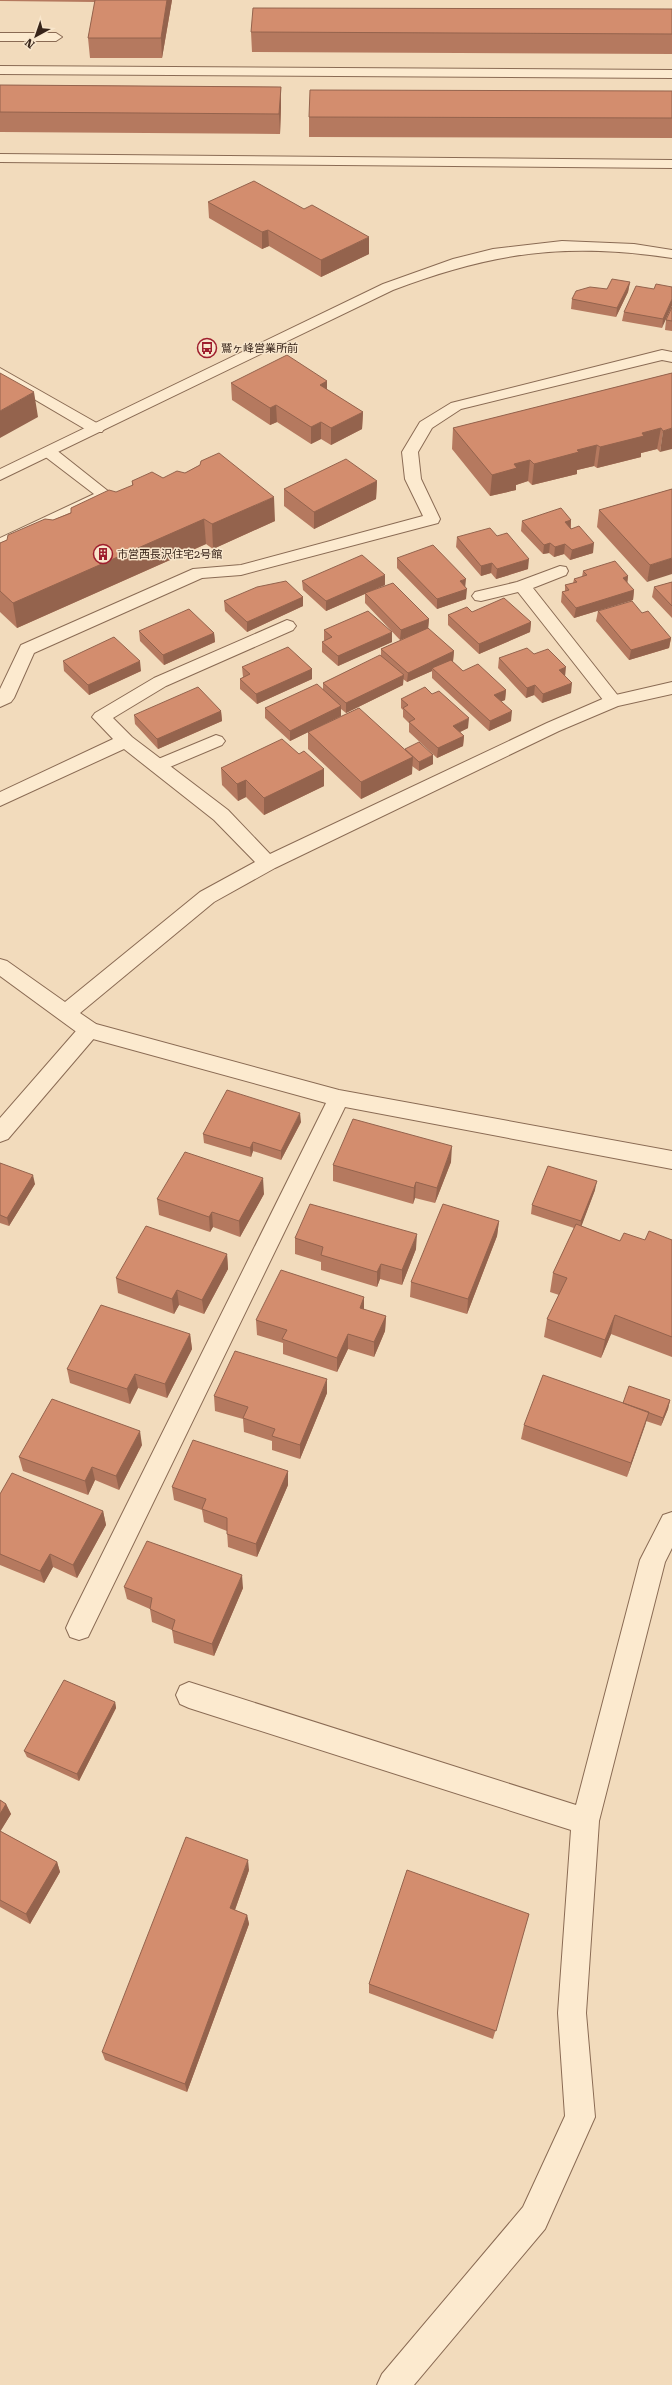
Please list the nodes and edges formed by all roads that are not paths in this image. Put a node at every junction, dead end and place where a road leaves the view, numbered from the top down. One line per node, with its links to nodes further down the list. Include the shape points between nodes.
1 (0, 37): 2 (street)
2 (56, 37)
3 (0, 70): 4 (street)
4 (672, 74)
5 (0, 158): 6 (street)
6 (672, 164)
7 (672, 254): 10 (street, via 597,245 558,246 486,254 454,262 388,287)
8 (672, 357): 19 (street, via 662,355 456,406 426,425 410,452 413,479 432,519 241,570 198,573 27,649 5,698)
9 (0, 373): 10 (street)
10 (96, 428): 11 (street)
11 (49, 452): 12 (street); 13 (street, via 105,495)
12 (0, 475)
13 (0, 544)
14 (560, 571): 15 (street)
15 (522, 586): 16 (street); 20 (street)
16 (481, 596)
17 (287, 626): 21 (street, via 160,682 101,717)
18 (672, 688): 20 (street)
19 (0, 700)
20 (613, 701): 25 (street)
21 (126, 741): 23 (street); 24 (street)
22 (216, 741): 23 (street)
23 (158, 766): 25 (street, via 221,814)
24 (0, 800)
25 (268, 863): 27 (street, via 207,896)
26 (0, 966): 27 (street)
27 (67, 1012): 28 (street)
28 (89, 1030): 29 (street); 30 (street)
29 (339, 1098): 31 (street); 33 (street)
30 (0, 1133)
31 (672, 1160)
32 (672, 1524): 35 (street, via 653,1560)
33 (79, 1628)
34 (189, 1695): 35 (street)
35 (585, 1821): 36 (street, via 572,2013 580,2117 534,2218)
36 (393, 2385)

